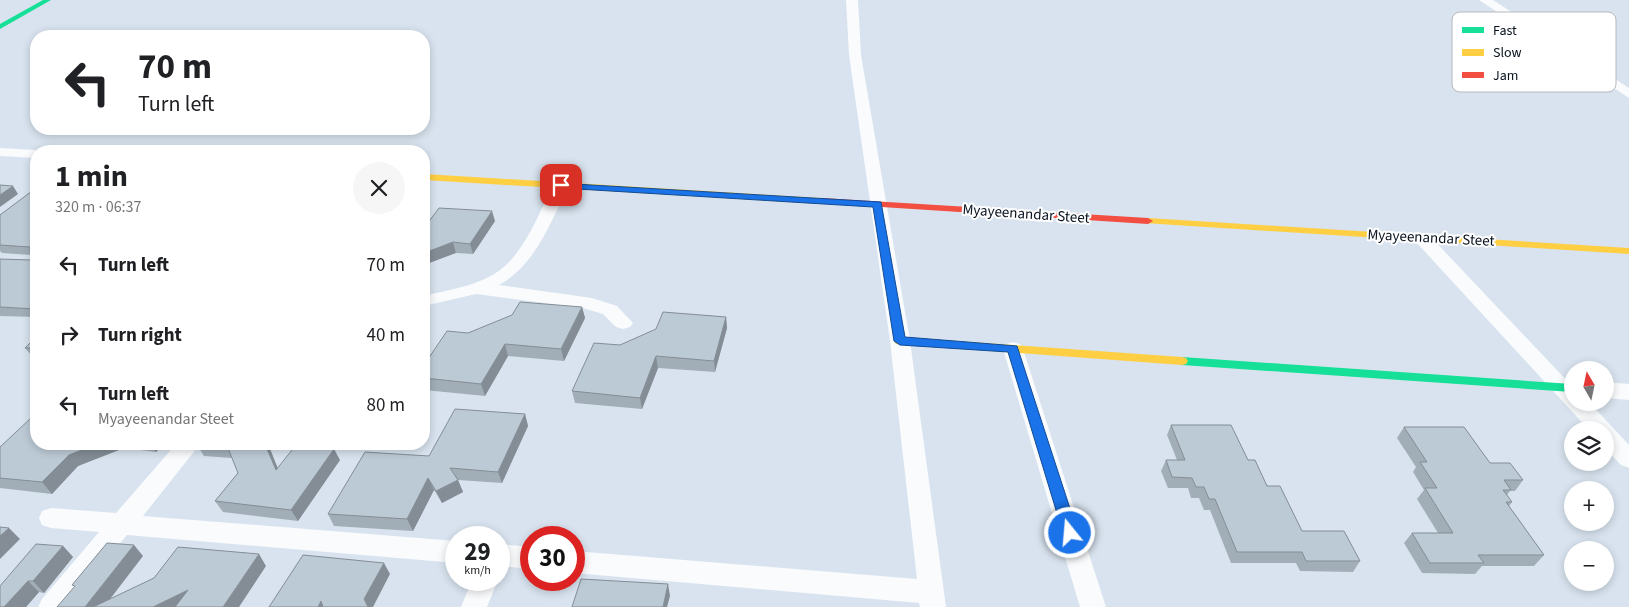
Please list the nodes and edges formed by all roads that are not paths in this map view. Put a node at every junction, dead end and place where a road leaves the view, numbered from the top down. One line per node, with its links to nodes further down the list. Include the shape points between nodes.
1 (48, 0): 5 (street)
2 (852, 0): 12 (street, via 854,55)
3 (1485, 0): 4 (street)
4 (1503, 12)
5 (0, 27)
6 (1616, 86): 7 (street)
7 (1629, 94)
8 (0, 152): 9 (street)
9 (30, 154)
10 (430, 177): 11 (street, Myayeenandar Steet)
11 (561, 185): 12 (street, Myayeenandar Steet); 15 (street, via 523,256 512,269)
12 (877, 204): 13 (street, Myayeenandar Steet); 18 (street)
13 (1422, 238): 14 (street, Myayeenandar Steet); 20 (street)
14 (1629, 250)
15 (473, 288): 16 (street); 17 (street, via 585,302 610,310)
16 (430, 300)
17 (623, 323)
18 (900, 341): 19 (street); 34 (street)
19 (1013, 349): 21 (street); 37 (street)
20 (1564, 386)
21 (1564, 391)
22 (1614, 391): 23 (street)
23 (1629, 392)
24 (1584, 411): 25 (street)
25 (1594, 421)
26 (1614, 443): 28 (street)
27 (184, 450): 30 (street)
28 (1629, 459)
29 (51, 518): 30 (street)
30 (122, 523): 31 (street); 35 (street)
31 (445, 551)
32 (585, 563): 34 (street)
33 (481, 591): 36 (street)
34 (932, 600)
35 (51, 607)
36 (474, 607)
37 (1093, 607)

